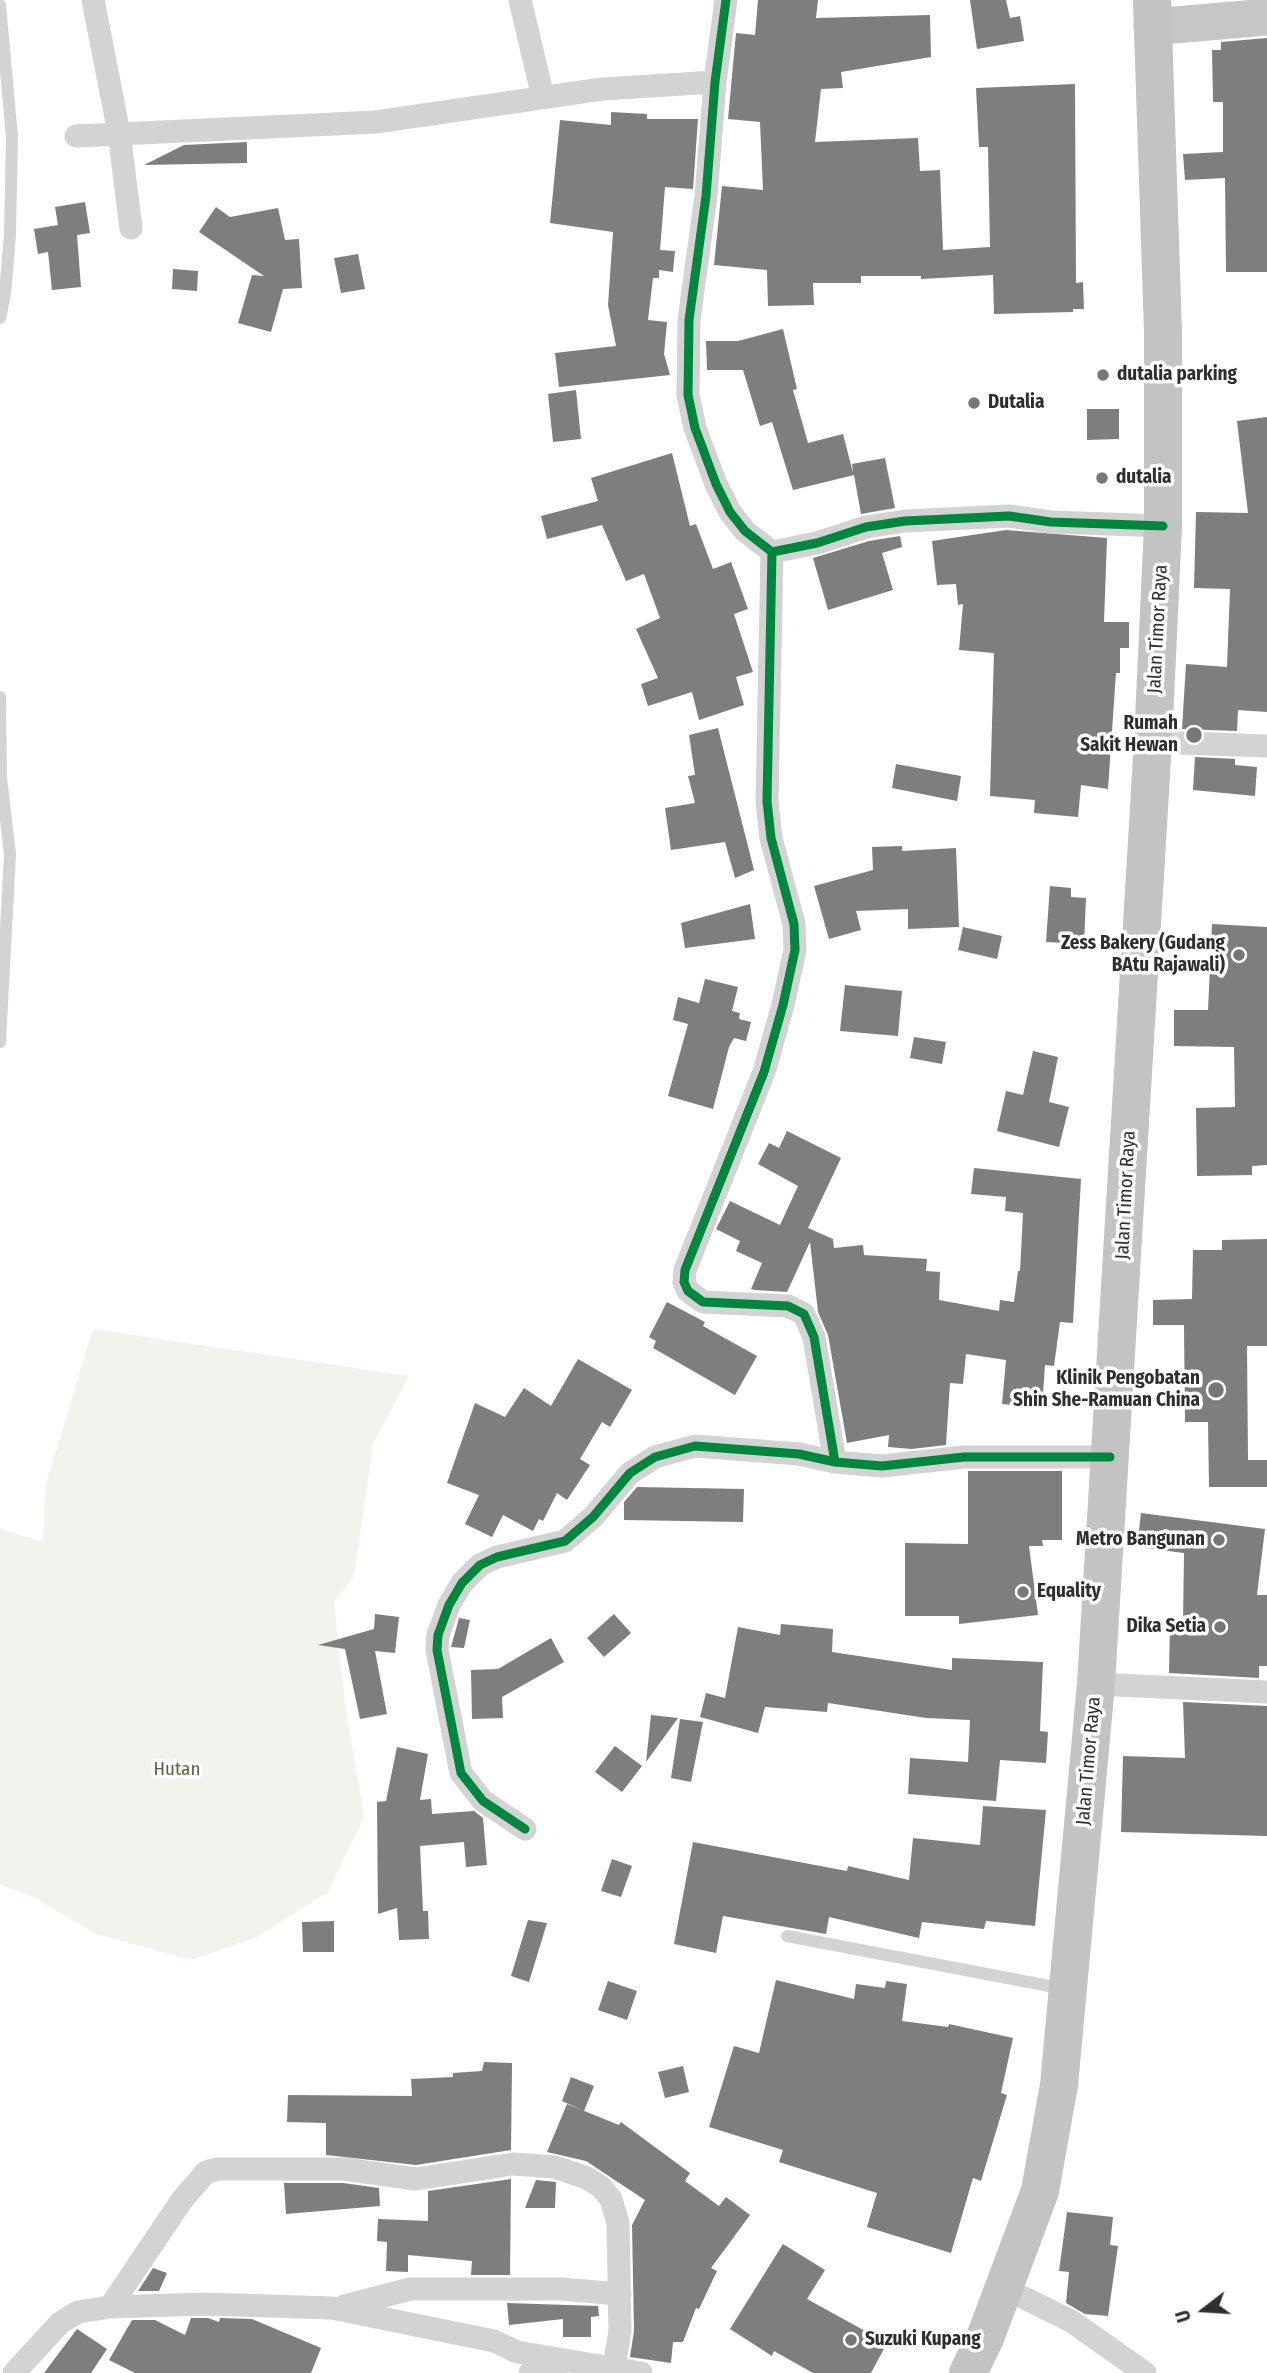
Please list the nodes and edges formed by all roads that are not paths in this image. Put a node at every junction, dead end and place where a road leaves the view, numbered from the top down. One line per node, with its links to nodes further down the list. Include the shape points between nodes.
1 (93, 0): 9 (street)
2 (520, 0): 8 (street)
3 (726, 0): 7 (street)
4 (0, 5): 12 (lane, via 12,137 10,234)
5 (1152, 13): 6 (main road); 13 (highway, Jalan Timor Raya, via 1163,332)
6 (1267, 17)
7 (715, 82): 8 (street); 14 (street, via 689,320 688,395 695,428 730,512)
8 (543, 97): 9 (street, via 376,122)
9 (119, 133): 10 (street); 11 (street)
10 (76, 136)
11 (131, 228)
12 (0, 318)
13 (1163, 527): 14 (street, via 1009,516 905,521); 16 (highway, Jalan Timor Raya)
14 (772, 552): 20 (street, via 767,801 771,838 794,924 795,950 764,1072 684,1282 702,1302 788,1307 804,1314 814,1337)
15 (0, 697): 18 (lane, via 1,778 10,853)
16 (1153, 741): 17 (street); 19 (highway, Jalan Timor Raya)
17 (1267, 746)
18 (0, 1042)
19 (1110, 1457): 20 (street, via 964,1457 882,1466); 21 (highway, Jalan Timor Raya)
20 (835, 1462): 23 (street, via 713,1446 669,1452 630,1473 593,1517 565,1541 497,1557 480,1565 462,1583 442,1622 437,1650 456,1763 484,1801)
21 (1096, 1684): 22 (street); 25 (highway, Jalan Timor Raya)
22 (1267, 1692)
23 (525, 1829)
24 (787, 1936): 25 (lane)
25 (1069, 1990): 26 (highway, Jalan Timor Raya, via 1059,2085 1040,2191)
26 (1004, 2288): 35 (highway, Jalan Timor Raya); 36 (street, via 1071,2321)
27 (620, 2294): 28 (street, via 621,2244 611,2199 587,2178 555,2166 513,2164 416,2179 344,2169 218,2169 206,2172 192,2186); 29 (street, via 561,2289 410,2289); 31 (street)
28 (110, 2307): 29 (street); 32 (street, via 78,2312 61,2323)
29 (332, 2308): 30 (street)
30 (568, 2360): 31 (street); 33 (street)
31 (614, 2367): 34 (street)
32 (14, 2373)
33 (530, 2373)
34 (641, 2373)
35 (968, 2373)
36 (1145, 2373)

